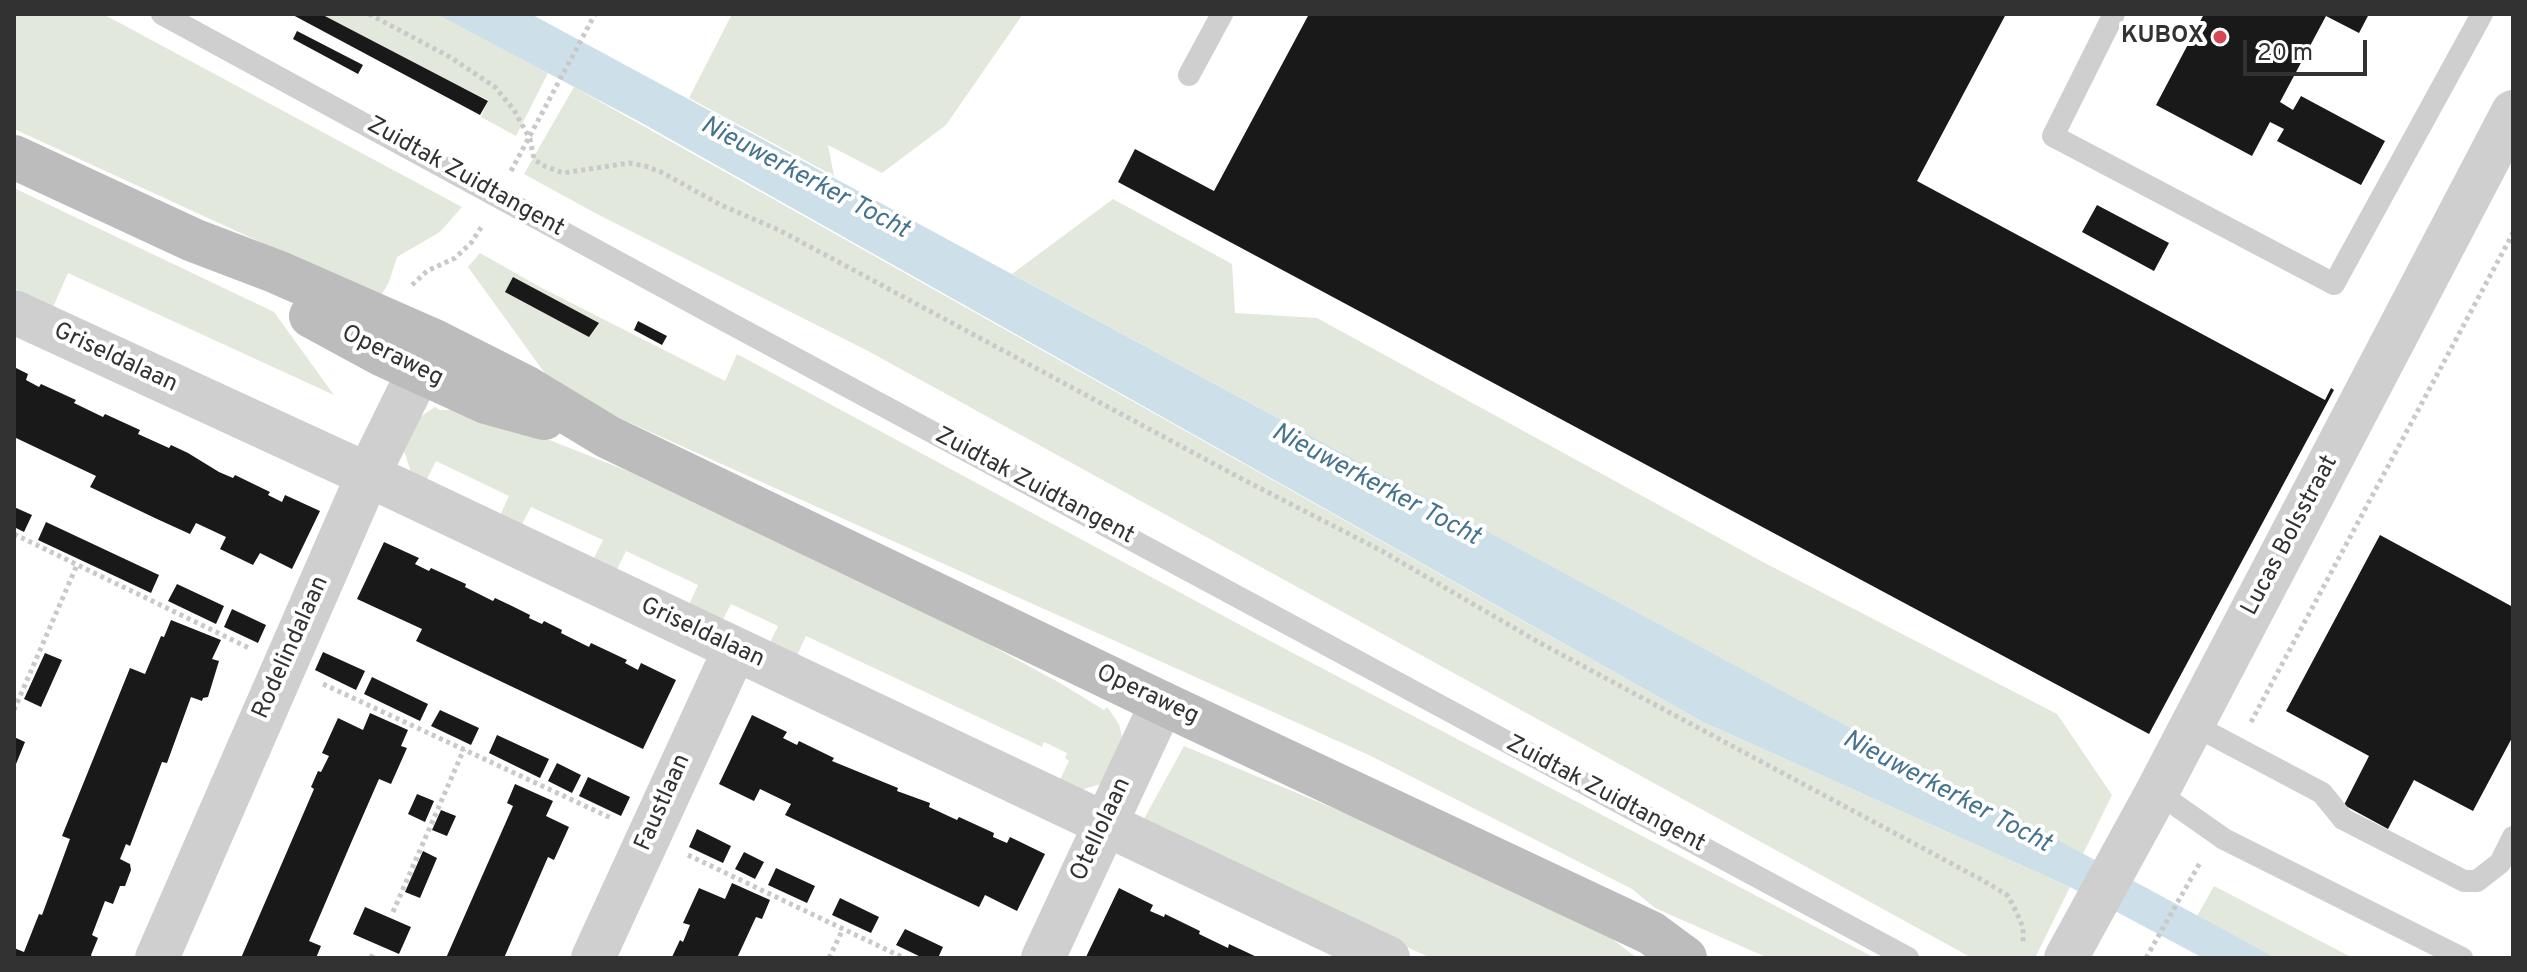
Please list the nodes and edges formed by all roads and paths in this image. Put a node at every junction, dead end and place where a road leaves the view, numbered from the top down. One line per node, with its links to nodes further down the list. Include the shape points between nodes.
1 (162, 14): 11 (lane, Zuidtak Zuidtangent)
2 (369, 14): 9 (path, via 495,87)
3 (595, 14): 9 (path)
4 (1222, 14): 7 (lane)
5 (2114, 14): 6 (lane, via 2053,136 2334,284)
6 (2482, 14)
7 (1189, 75)
8 (2513, 112): 24 (street, Lucas Bolsstraat)
9 (530, 139): 11 (path); 43 (path, via 534,159 563,173 629,163 645,166 779,230 1382,551 1540,643 1984,881 2007,895 2018,914)
10 (14, 157): 13 (main road, Operaweg)
11 (497, 196): 15 (path, via 471,243 413,285); 42 (lane, Zuidtak Zuidtangent)
12 (2513, 233): 25 (path)
13 (193, 240): 15 (main road, Operaweg); 16 (main road, Operaweg, via 295,307 381,354)
14 (14, 312): 17 (street, Griseldalaan)
15 (394, 324): 16 (main road, Operaweg)
16 (427, 356): 17 (street, Rodelindalaan); 22 (main road, Operaweg, via 527,388 608,437)
17 (368, 475): 20 (street, Griseldalaan); 21 (street, Rodelindalaan)
18 (14, 534): 19 (path)
19 (77, 565): 21 (path); 23 (path)
20 (735, 649): 28 (street, Griseldalaan); 30 (street, Faustlaan)
21 (284, 666): 26 (path); 35 (street, Rodelindalaan)
22 (1162, 703): 28 (street, Otellolaan); 41 (main road, Operaweg, via 1651,933)
23 (14, 710)
24 (2192, 724): 25 (lane); 27 (street, Lucas Bolsstraat)
25 (2237, 748): 31 (lane, via 2322,793 2343,819 2464,881 2477,881 2500,863)
26 (464, 749): 30 (path); 32 (path)
27 (2157, 792): 29 (lane); 44 (street, Lucas Bolsstraat)
28 (1105, 825): 39 (street, Otellolaan); 40 (street, Griseldalaan)
29 (2208, 828): 34 (path, via 2203,857); 45 (lane)
30 (649, 836): 33 (path); 36 (street, Faustlaan)
31 (2513, 837)
32 (393, 912)
33 (843, 929): 37 (path); 38 (path)
34 (2147, 956)
35 (157, 958)
36 (593, 958)
37 (829, 958)
38 (904, 958)
39 (1043, 958)
40 (1388, 958)
41 (1685, 958)
42 (1908, 958)
43 (2022, 958)
44 (2066, 958)
45 (2462, 958)

